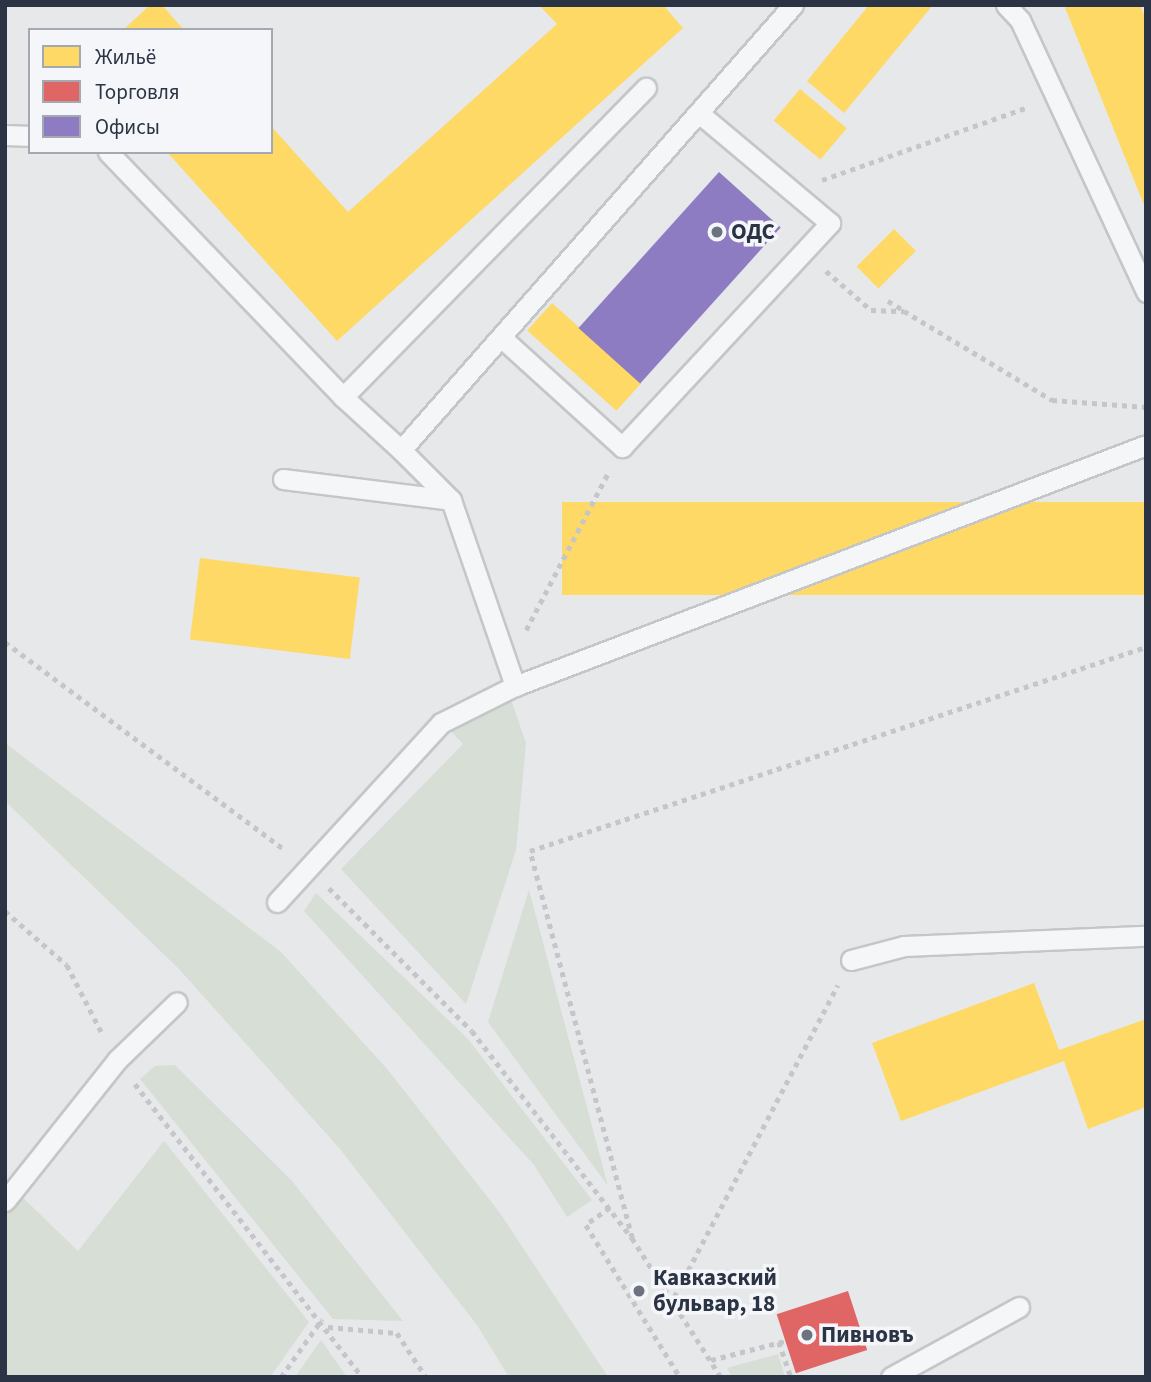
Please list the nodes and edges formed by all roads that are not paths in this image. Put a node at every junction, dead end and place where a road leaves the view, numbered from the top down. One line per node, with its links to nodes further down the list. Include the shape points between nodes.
1 (793, 5): 4 (lane)
2 (1006, 5): 8 (lane, via 1020,20)
3 (646, 88): 10 (lane)
4 (700, 114): 9 (lane); 9 (lane, via 830,223 804,253 622,447)
5 (5, 135): 6 (lane)
6 (28, 136)
7 (110, 154): 10 (lane)
8 (1146, 292)
9 (503, 339): 12 (lane)
10 (343, 397): 12 (lane)
11 (1146, 445): 15 (lane)
12 (401, 450): 14 (lane)
13 (283, 479): 14 (lane)
14 (451, 500): 15 (lane)
15 (515, 685): 16 (lane, via 441,723)
16 (276, 902)
17 (1146, 936): 18 (lane, via 904,946)
18 (851, 960)
19 (177, 1002): 20 (lane, via 117,1060)
20 (5, 1201)
21 (1019, 1307): 22 (lane)
22 (891, 1377)

